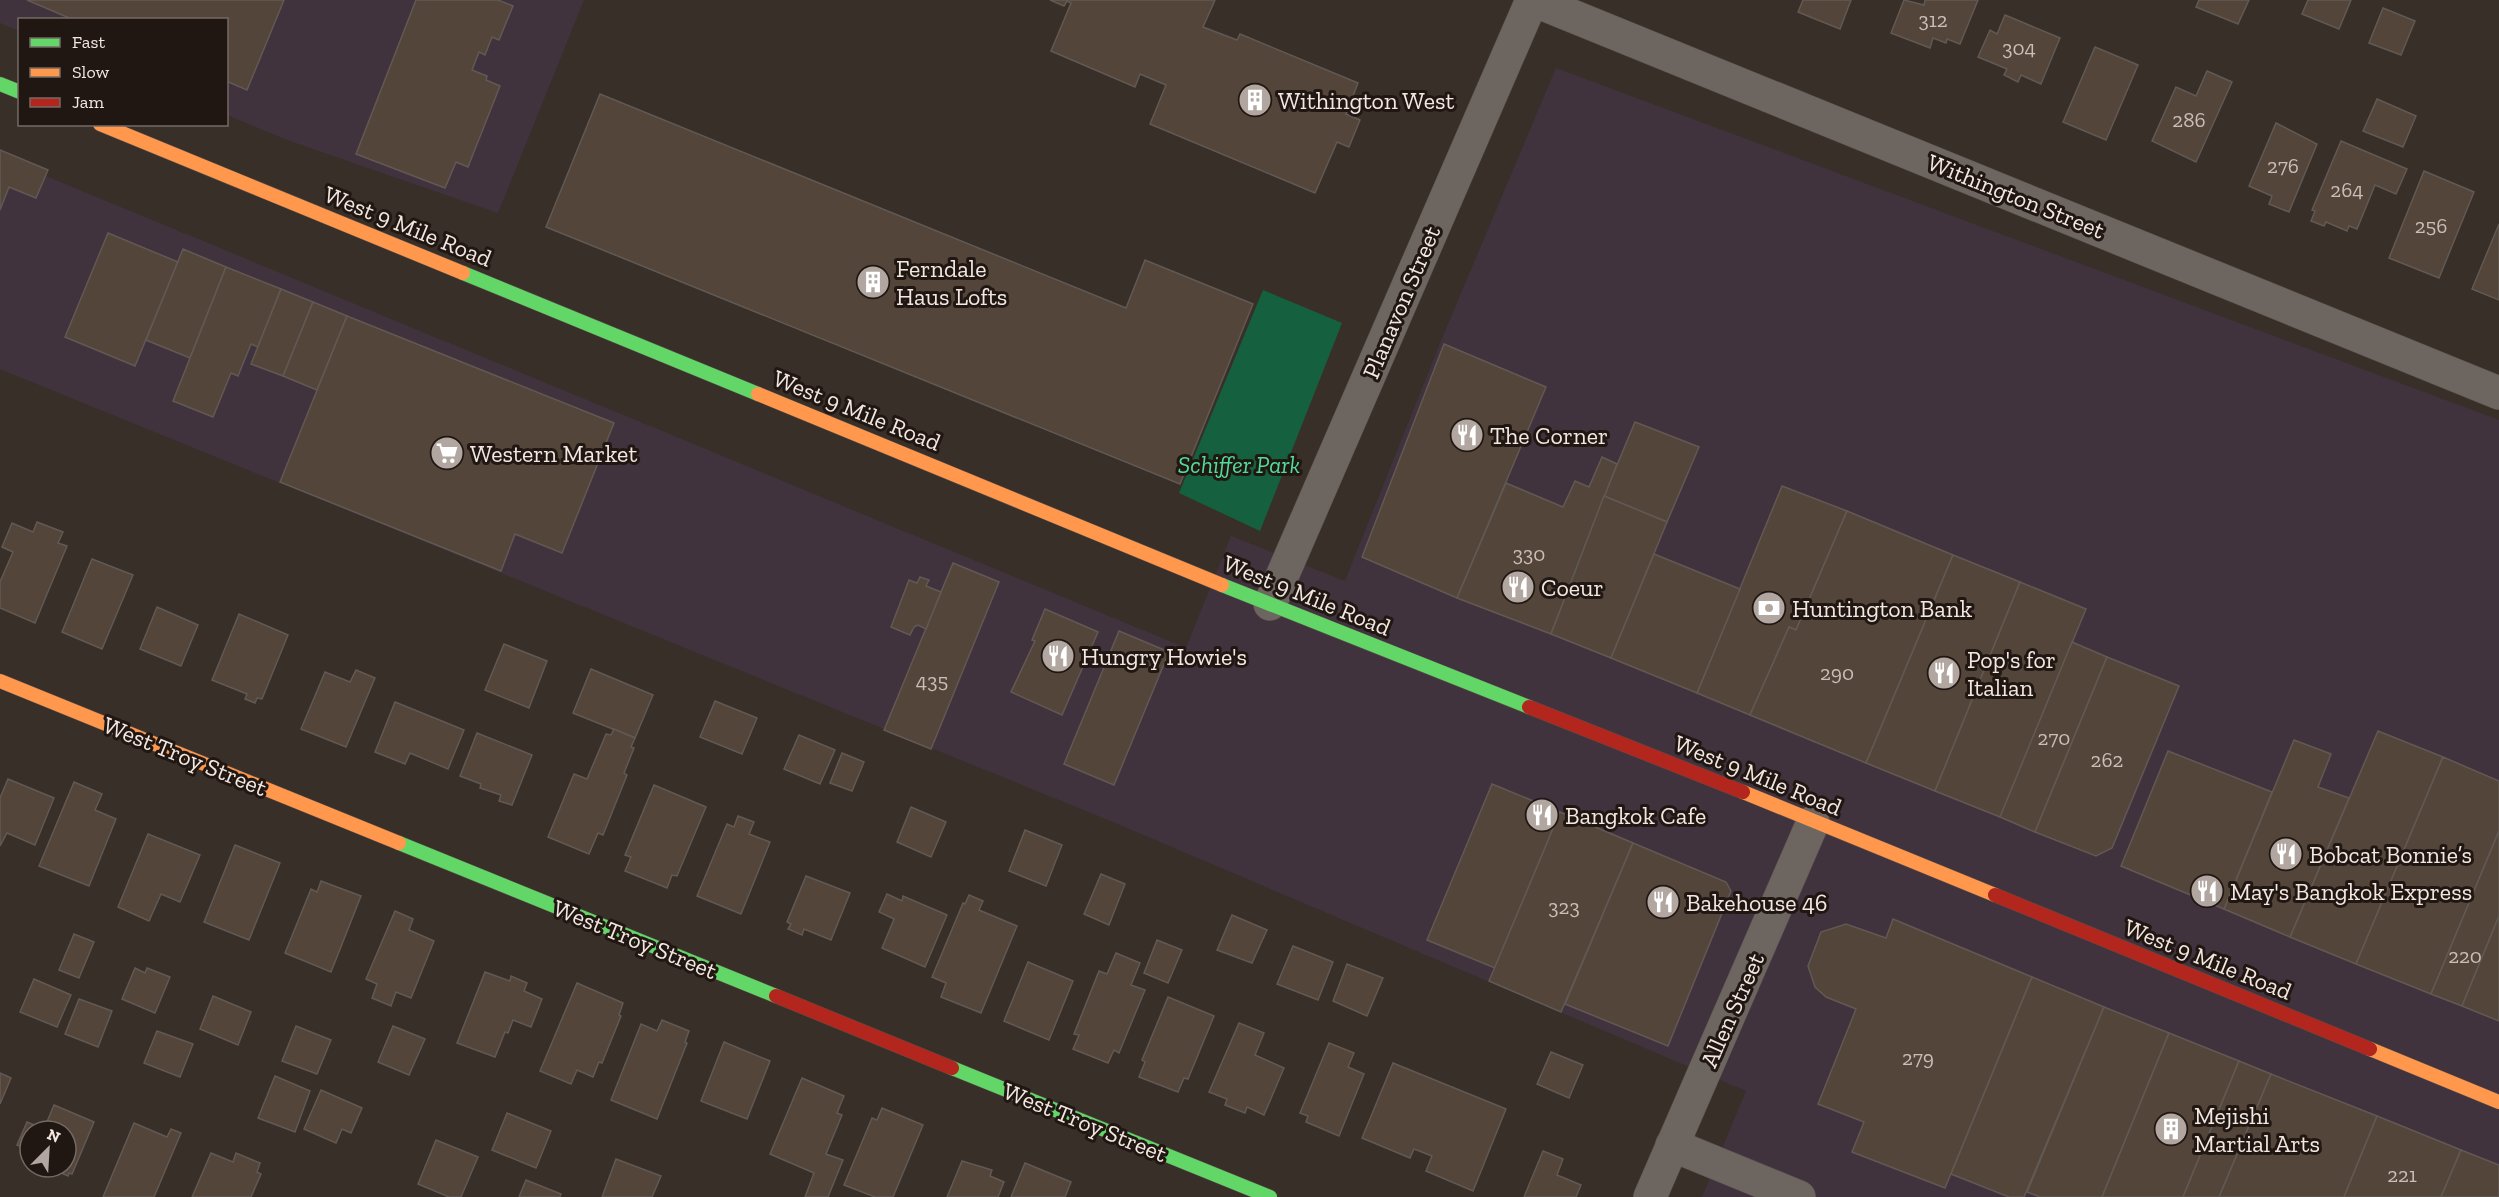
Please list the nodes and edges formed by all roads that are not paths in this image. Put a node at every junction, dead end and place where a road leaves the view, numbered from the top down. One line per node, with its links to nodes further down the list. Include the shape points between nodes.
1 (1533, 0): 5 (street, Withington Street); 6 (street, Planavon Street)
2 (0, 84): 3 (main road)
3 (18, 91)
4 (105, 126): 6 (main road, West 9 Mile Road)
5 (2499, 393)
6 (1270, 604): 8 (main road, West 9 Mile Road)
7 (0, 681): 11 (main road, West Troy Street)
8 (1813, 822): 9 (main road, West 9 Mile Road); 10 (street, Allen Street)
9 (2499, 1102)
10 (1672, 1145): 12 (street, Allen Street); 13 (street)
11 (1270, 1197)
12 (1650, 1197)
13 (1799, 1197)

